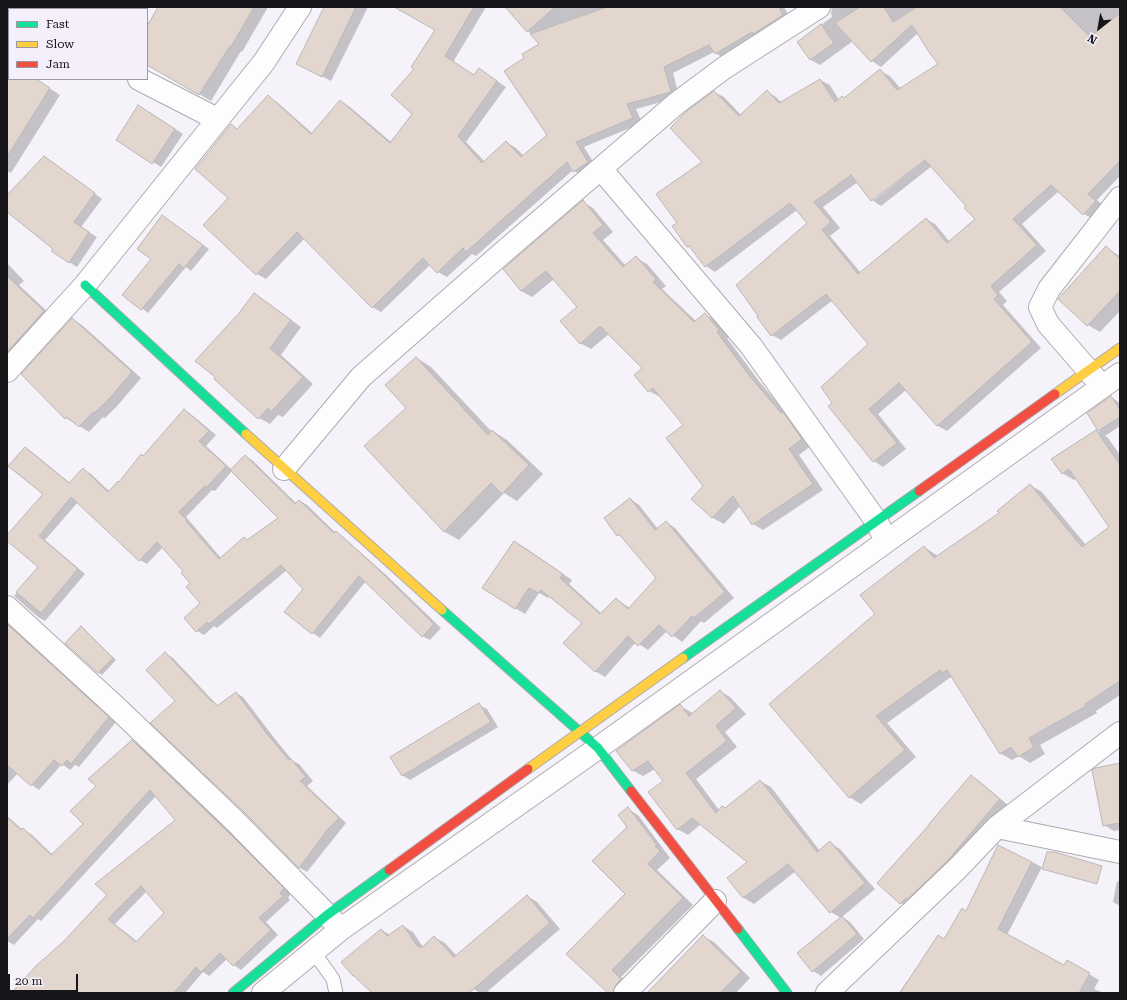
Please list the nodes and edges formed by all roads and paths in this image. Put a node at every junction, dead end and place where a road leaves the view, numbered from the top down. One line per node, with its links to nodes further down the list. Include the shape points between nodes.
1 (300, 7): 4 (street, via 264,62)
2 (820, 7): 5 (street, via 724,68 677,103)
3 (141, 80): 4 (street)
4 (217, 119): 7 (street)
5 (601, 169): 12 (street, via 361,377); 13 (street, via 751,346)
6 (1120, 198): 11 (street, via 1049,289 1040,307 1048,324)
7 (85, 285): 9 (street); 12 (street)
8 (1120, 348): 11 (street)
9 (7, 371)
10 (1120, 374): 11 (street)
11 (1096, 379): 13 (street); 14 (street)
12 (284, 469): 16 (street)
13 (877, 522): 14 (street); 16 (street)
14 (886, 541): 18 (street)
15 (7, 607): 22 (street, via 206,794)
16 (579, 732): 18 (street); 22 (street)
17 (1120, 733): 19 (street)
18 (598, 748): 21 (street); 22 (street)
19 (997, 827): 20 (street); 29 (street, via 957,869)
20 (1120, 852)
21 (715, 901): 27 (street); 28 (street)
22 (334, 922): 23 (street); 24 (street)
23 (313, 951): 25 (street); 26 (lane, via 332,979)
24 (234, 993)
25 (263, 993)
26 (336, 993)
27 (625, 993)
28 (787, 993)
29 (826, 993)

